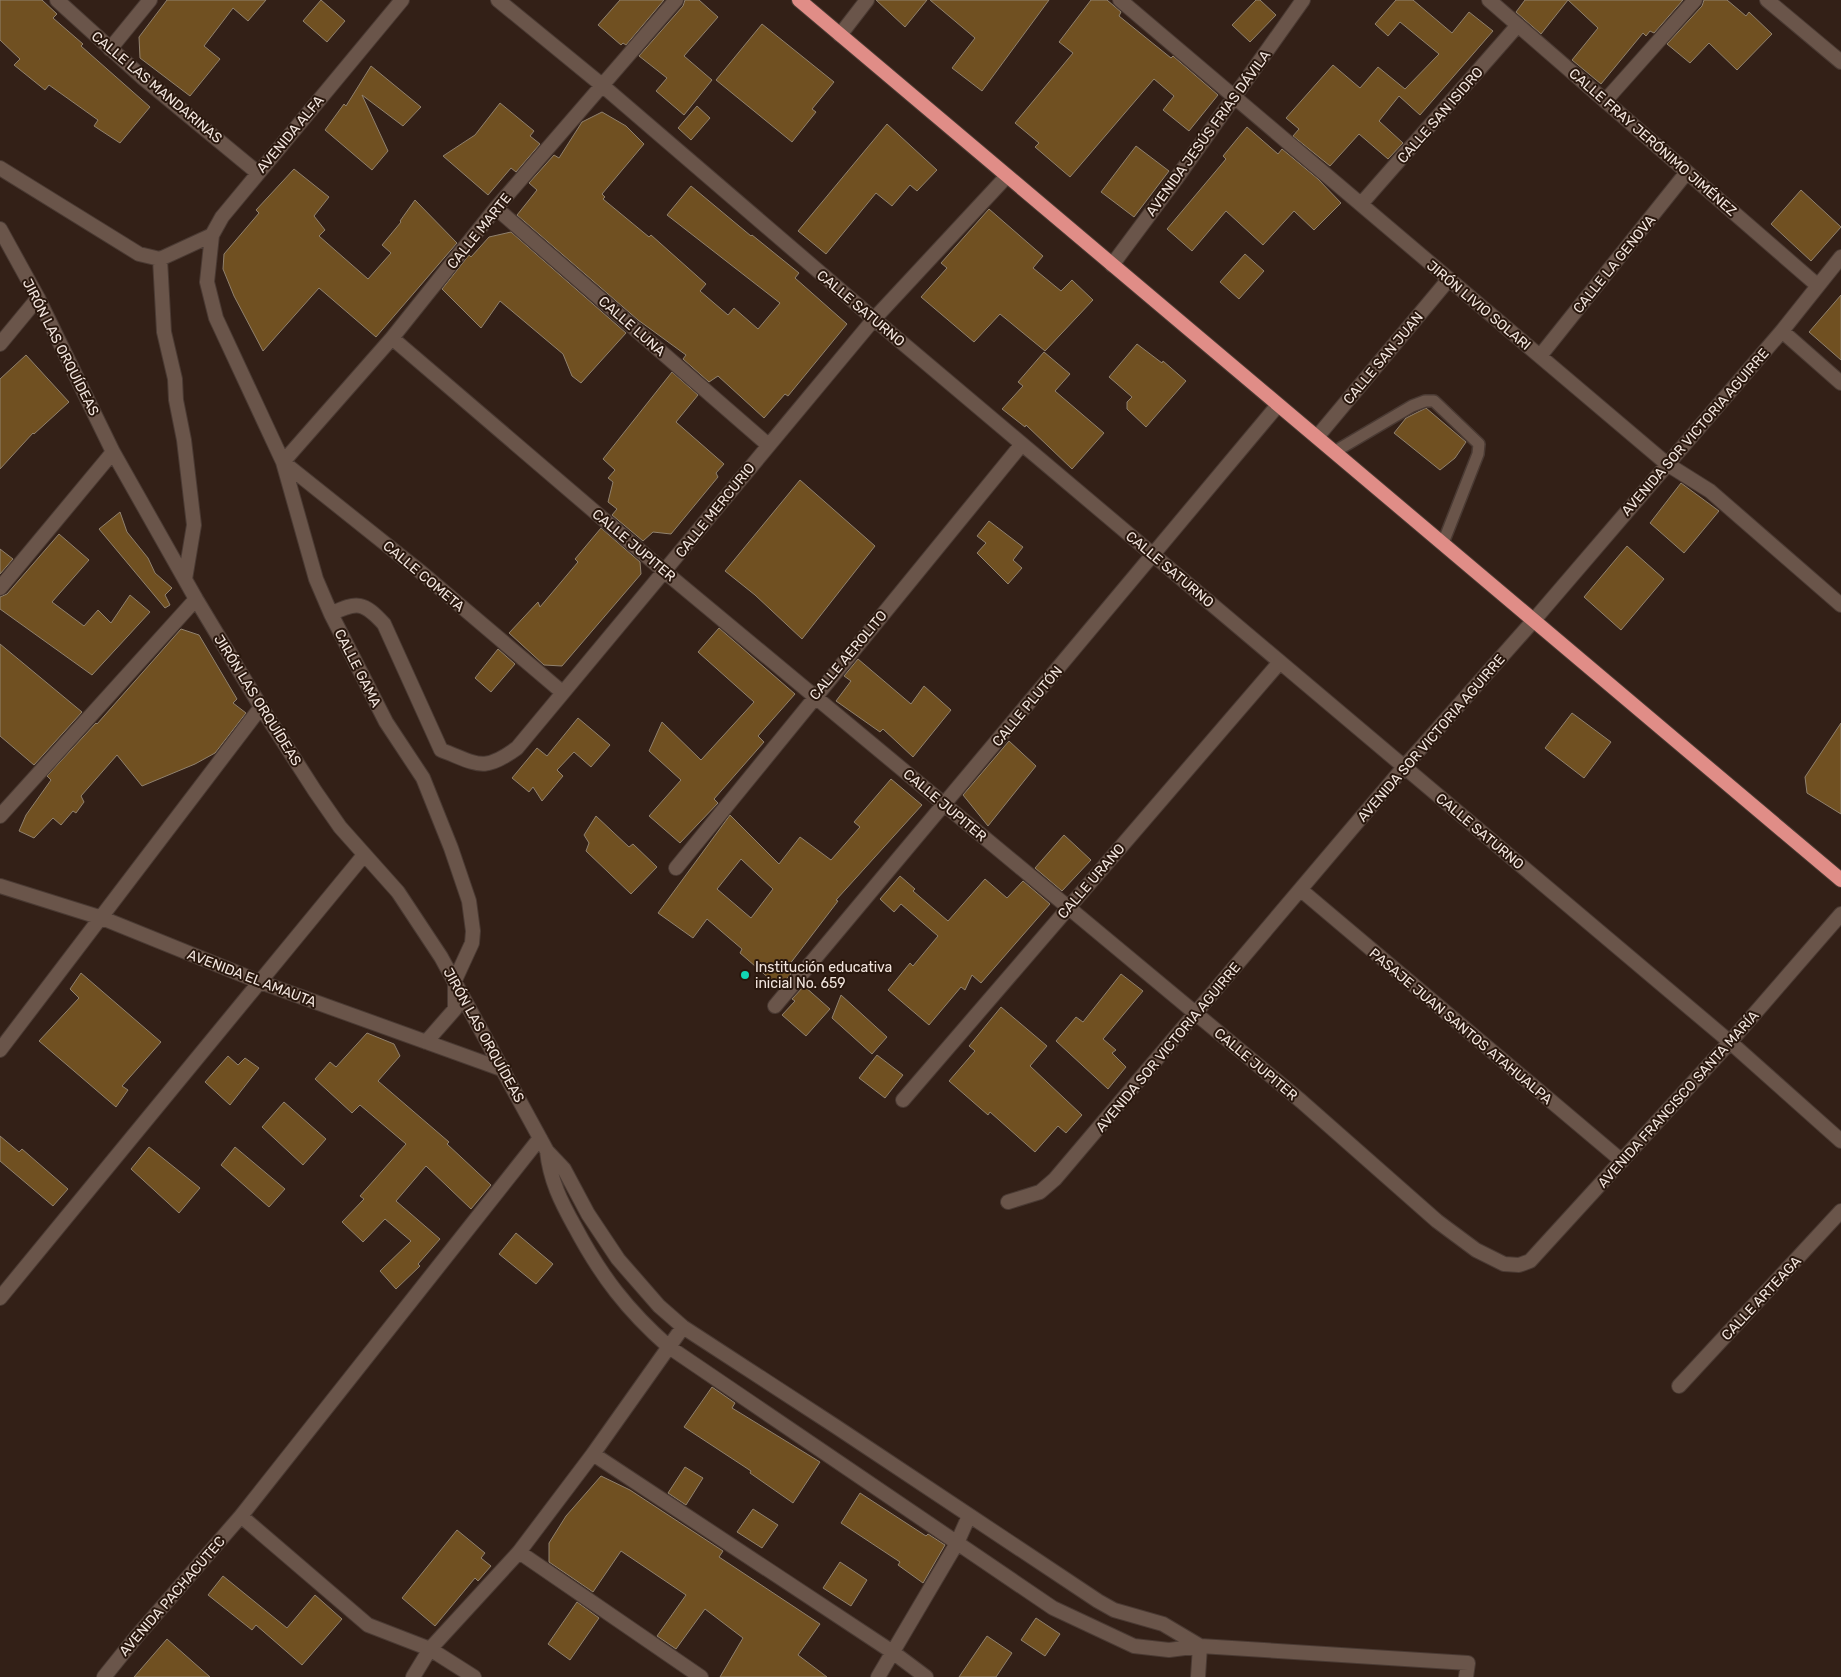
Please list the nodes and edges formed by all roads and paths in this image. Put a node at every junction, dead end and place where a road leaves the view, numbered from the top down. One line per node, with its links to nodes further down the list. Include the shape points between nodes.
1 (57, 0): 15 (street, CALLE LAS MANDARINAS)
2 (150, 0): 15 (street)
3 (402, 0): 22 (street, AVENIDA ALFA)
4 (498, 0): 17 (street, CALLE SATURNO)
5 (676, 0): 17 (street, CALLE MARTE)
6 (799, 0): 14 (highway)
7 (867, 0): 14 (street)
8 (1120, 0): 18 (street, JIRÓN LIVIO SOLARI)
9 (1303, 0): 18 (street, AVENIDA JESÚS FRIAS DÁVILA)
10 (1489, 0): 13 (street, CALLE FRAY JERÓNIMO JIMÉNEZ)
11 (1695, 0): 19 (street)
12 (1768, 0): 16 (street)
13 (1518, 26): 19 (street, CALLE FRAY JERÓNIMO JIMÉNEZ); 24 (street, CALLE SAN ISIDRO)
14 (840, 35): 23 (highway)
15 (110, 49): 22 (street, CALLE LAS MANDARINAS)
16 (1841, 62)
17 (603, 86): 25 (street, CALLE MARTE); 35 (street, CALLE SATURNO)
18 (1235, 97): 24 (street, JIRÓN LIVIO SOLARI); 30 (street, AVENIDA JESÚS FRIAS DÁVILA)
19 (1605, 101): 21 (street, CALLE FRAY JERÓNIMO JIMÉNEZ)
20 (0, 168): 29 (street, via 139,254)
21 (1688, 172): 33 (street, CALLE FRAY JERÓNIMO JIMÉNEZ); 39 (street, CALLE LA GENOVA)
22 (258, 173): 27 (street, AVENIDA ALFA, via 222,217)
23 (1007, 176): 30 (highway); 35 (street, CALLE MERCURIO)
24 (1361, 204): 31 (street, JIRÓN LIVIO SOLARI)
25 (496, 208): 37 (street, CALLE MARTE); 43 (street, CALLE LUNA)
26 (0, 229): 34 (street, JIRÓN LAS ORQUÍDEAS)
27 (212, 236): 29 (street); 32 (street, AVENIDA ALFA)
28 (1841, 257): 33 (street, AVENIDA SOR VICTORIA AGUIRRE)
29 (160, 259): 52 (street, via 164,332 175,379 194,524)
30 (1112, 265): 41 (highway)
31 (1449, 279): 39 (street, JIRÓN LIVIO SOLARI); 42 (street, CALLE SAN JUAN)
32 (207, 282): 47 (street, CALLE GAMA, via 216,318)
33 (1817, 285): 36 (street, AVENIDA SOR VICTORIA AGUIRRE)
34 (38, 298): 38 (street); 45 (street, JIRÓN LAS ORQUÍDEAS)
35 (874, 319): 43 (street, CALLE MERCURIO); 44 (street, CALLE SATURNO)
36 (1782, 331): 40 (street); 48 (street, AVENIDA SOR VICTORIA AGUIRRE)
37 (392, 338): 47 (street, CALLE MARTE); 51 (street, CALLE JUPITER)
38 (0, 344)
39 (1540, 356): 48 (street, JIRÓN LIVIO SOLARI)
40 (1841, 383)
41 (1278, 405): 42 (highway); 50 (street, CALLE PLUTÓN)
42 (1317, 437): 46 (highway)
43 (767, 444): 51 (street, CALLE MERCURIO)
44 (1022, 444): 50 (street, CALLE SATURNO); 60 (street, CALLE AEROLITO)
45 (113, 452): 52 (street, JIRÓN LAS ORQUÍDEAS); 53 (street)
46 (1334, 452): 49 (highway); 49 (lane, via 1412,406 1434,401 1479,444)
47 (283, 462): 56 (street, CALLE GAMA, via 316,579); 59 (street, CALLE COMETA, via 422,573)
48 (1668, 464): 55 (street, JIRÓN LIVIO SOLARI, via 1710,491); 57 (street, AVENIDA SOR VICTORIA AGUIRRE)
49 (1443, 543): 57 (highway)
50 (1153, 555): 58 (street, CALLE SATURNO); 63 (street, CALLE PLUTÓN)
51 (665, 572): 59 (street, CALLE MERCURIO); 60 (street, CALLE JUPITER)
52 (185, 579): 54 (street, JIRÓN LAS ORQUÍDEAS)
53 (0, 588)
54 (196, 599): 61 (street, JIRÓN LAS ORQUÍDEAS); 64 (street)
55 (1841, 605)
56 (331, 614): 59 (street, CALLE MERCURIO, via 352,604 374,613 384,624 441,750 477,764 488,765 517,748); 73 (street, CALLE GAMA, via 386,722 423,778 462,878 474,931 472,943)
57 (1534, 620): 62 (street, AVENIDA SOR VICTORIA AGUIRRE); 67 (highway)
58 (1280, 662): 62 (street, CALLE SATURNO); 70 (street, CALLE URANO)
59 (562, 692)
60 (814, 696): 63 (street, CALLE JUPITER); 66 (street, CALLE AEROLITO)
61 (261, 707): 65 (street, JIRÓN LAS ORQUÍDEAS, via 315,792); 72 (street)
62 (1404, 767): 69 (street, AVENIDA SOR VICTORIA AGUIRRE); 78 (street, CALLE SATURNO)
63 (944, 804): 70 (street, CALLE JUPITER); 75 (street, CALLE PLUTÓN)
64 (0, 816)
65 (364, 855): 73 (street, JIRÓN LAS ORQUÍDEAS, via 398,892); 74 (street)
66 (676, 868)
67 (1841, 880)
68 (0, 886): 72 (street, AVENIDA EL AMAUTA)
69 (1301, 890): 76 (street, AVENIDA SOR VICTORIA AGUIRRE); 85 (street, PASAJE JUAN SANTOS ATAHUALPA)
70 (1068, 907): 76 (street, CALLE JUPITER); 81 (street, CALLE URANO)
71 (1841, 914): 78 (street, AVENIDA FRANCISCO SANTA MARÍA)
72 (102, 918): 74 (street, AVENIDA EL AMAUTA); 79 (street)
73 (454, 980): 77 (street, CALLE GAMA, via 455,1009); 80 (street, JIRÓN LAS ORQUÍDEAS)
74 (260, 982): 77 (street, AVENIDA EL AMAUTA); 89 (street)
75 (775, 1006)
76 (1196, 1014): 86 (street, AVENIDA SOR VICTORIA AGUIRRE, via 1055,1179 1040,1192); 88 (street, CALLE JUPITER, via 1437,1221 1476,1250)
77 (426, 1042): 80 (street, AVENIDA EL AMAUTA)
78 (1730, 1042): 83 (street, CALLE SATURNO); 85 (street, AVENIDA FRANCISCO SANTA MARÍA)
79 (0, 1050)
80 (504, 1070): 82 (street, JIRÓN LAS ORQUÍDEAS)
81 (904, 1100)
82 (540, 1138): 84 (street, JIRÓN LAS ORQUÍDEAS); 94 (street, AVENIDA PACHACUTEC)
83 (1841, 1141)
84 (547, 1152): 90 (street, via 564,1169 588,1214 618,1258 659,1306); 91 (street, via 554,1185 596,1267 634,1316)
85 (1622, 1161): 88 (street, AVENIDA FRANCISCO SANTA MARÍA, via 1530,1261 1519,1265)
86 (1008, 1202)
87 (1841, 1210): 92 (street, CALLE ARTEAGA)
88 (1504, 1264)
89 (0, 1298)
90 (683, 1327): 91 (street); 95 (street)
91 (669, 1347): 93 (street); 96 (street)
92 (1679, 1386)
93 (593, 1454): 97 (street); 100 (street)
94 (241, 1516): 99 (street, via 368,1625); 102 (street, AVENIDA PACHACUTEC)
95 (969, 1516): 96 (street); 98 (street, via 1106,1606 1163,1624)
96 (957, 1543): 98 (street, via 1053,1608 1126,1643 1158,1650); 100 (street)
97 (519, 1552): 99 (street); 105 (street)
98 (1200, 1646): 101 (street); 108 (street)
99 (430, 1648): 103 (street); 104 (street)
100 (894, 1653): 106 (street); 107 (street)
101 (1467, 1670)
102 (104, 1677)
103 (413, 1677)
104 (474, 1677)
105 (701, 1677)
106 (878, 1677)
107 (926, 1677)
108 (1198, 1677)

